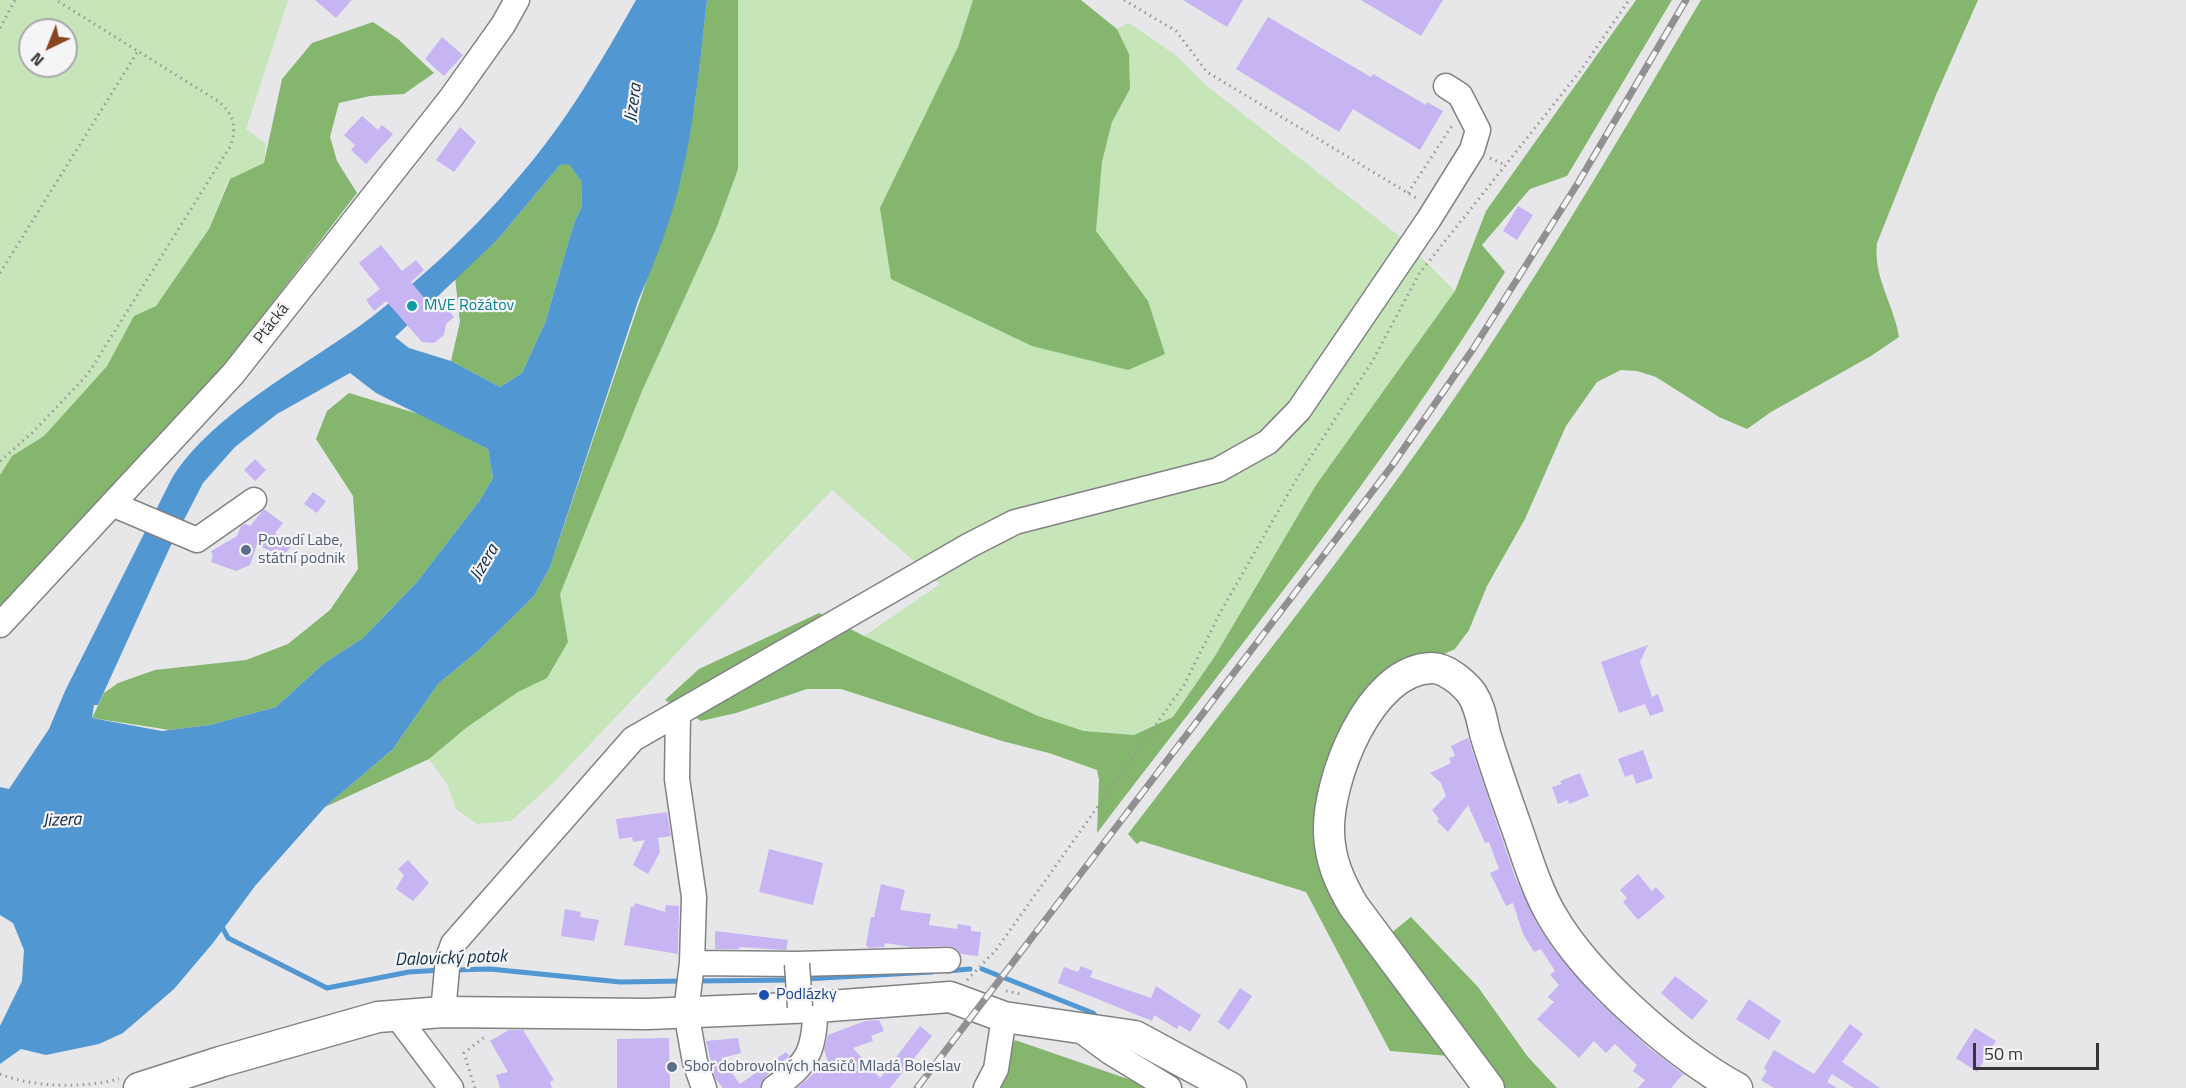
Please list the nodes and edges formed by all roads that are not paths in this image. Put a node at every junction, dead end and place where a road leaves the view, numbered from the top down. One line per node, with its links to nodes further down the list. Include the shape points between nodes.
1 (517, 0): 4 (street, Ptácká, via 451,98 233,374)
2 (1446, 86): 6 (street, via 1460,95 1478,130 1473,150 1299,410 1268,442 1218,470 1016,522)
3 (254, 500): 4 (street, via 197,540)
4 (112, 504): 5 (street, Ptácká)
5 (0, 625)
6 (678, 714): 8 (street, via 677,779 694,897); 11 (street, via 633,740 609,764 453,944)
7 (948, 960): 9 (street)
8 (692, 963): 9 (street); 12 (street)
9 (797, 964): 10 (street, bridge)
10 (808, 1007): 12 (main road); 14 (main road, via 950,997); 19 (street, via 814,1038 806,1060 800,1070)
11 (443, 1012): 12 (main road); 13 (main road)
12 (686, 1012): 18 (street)
13 (396, 1016): 16 (main road, via 378,1017); 17 (street)
14 (1004, 1017): 15 (main road); 20 (street, via 996,1069)
15 (1100, 1031): 21 (street, via 1110,1052); 22 (main road, via 1148,1041)
16 (130, 1083)
17 (451, 1088)
18 (704, 1088)
19 (774, 1088)
20 (986, 1088)
21 (1169, 1088)
22 (1231, 1088)
23 (1489, 1088): 24 (main road, via 1353,905 1340,884 1330,848 1330,807 1348,743 1380,697 1403,677 1433,668 1449,673 1472,694 1523,844 1551,914 1566,938 1646,1022 1684,1055)
24 (1737, 1088)

